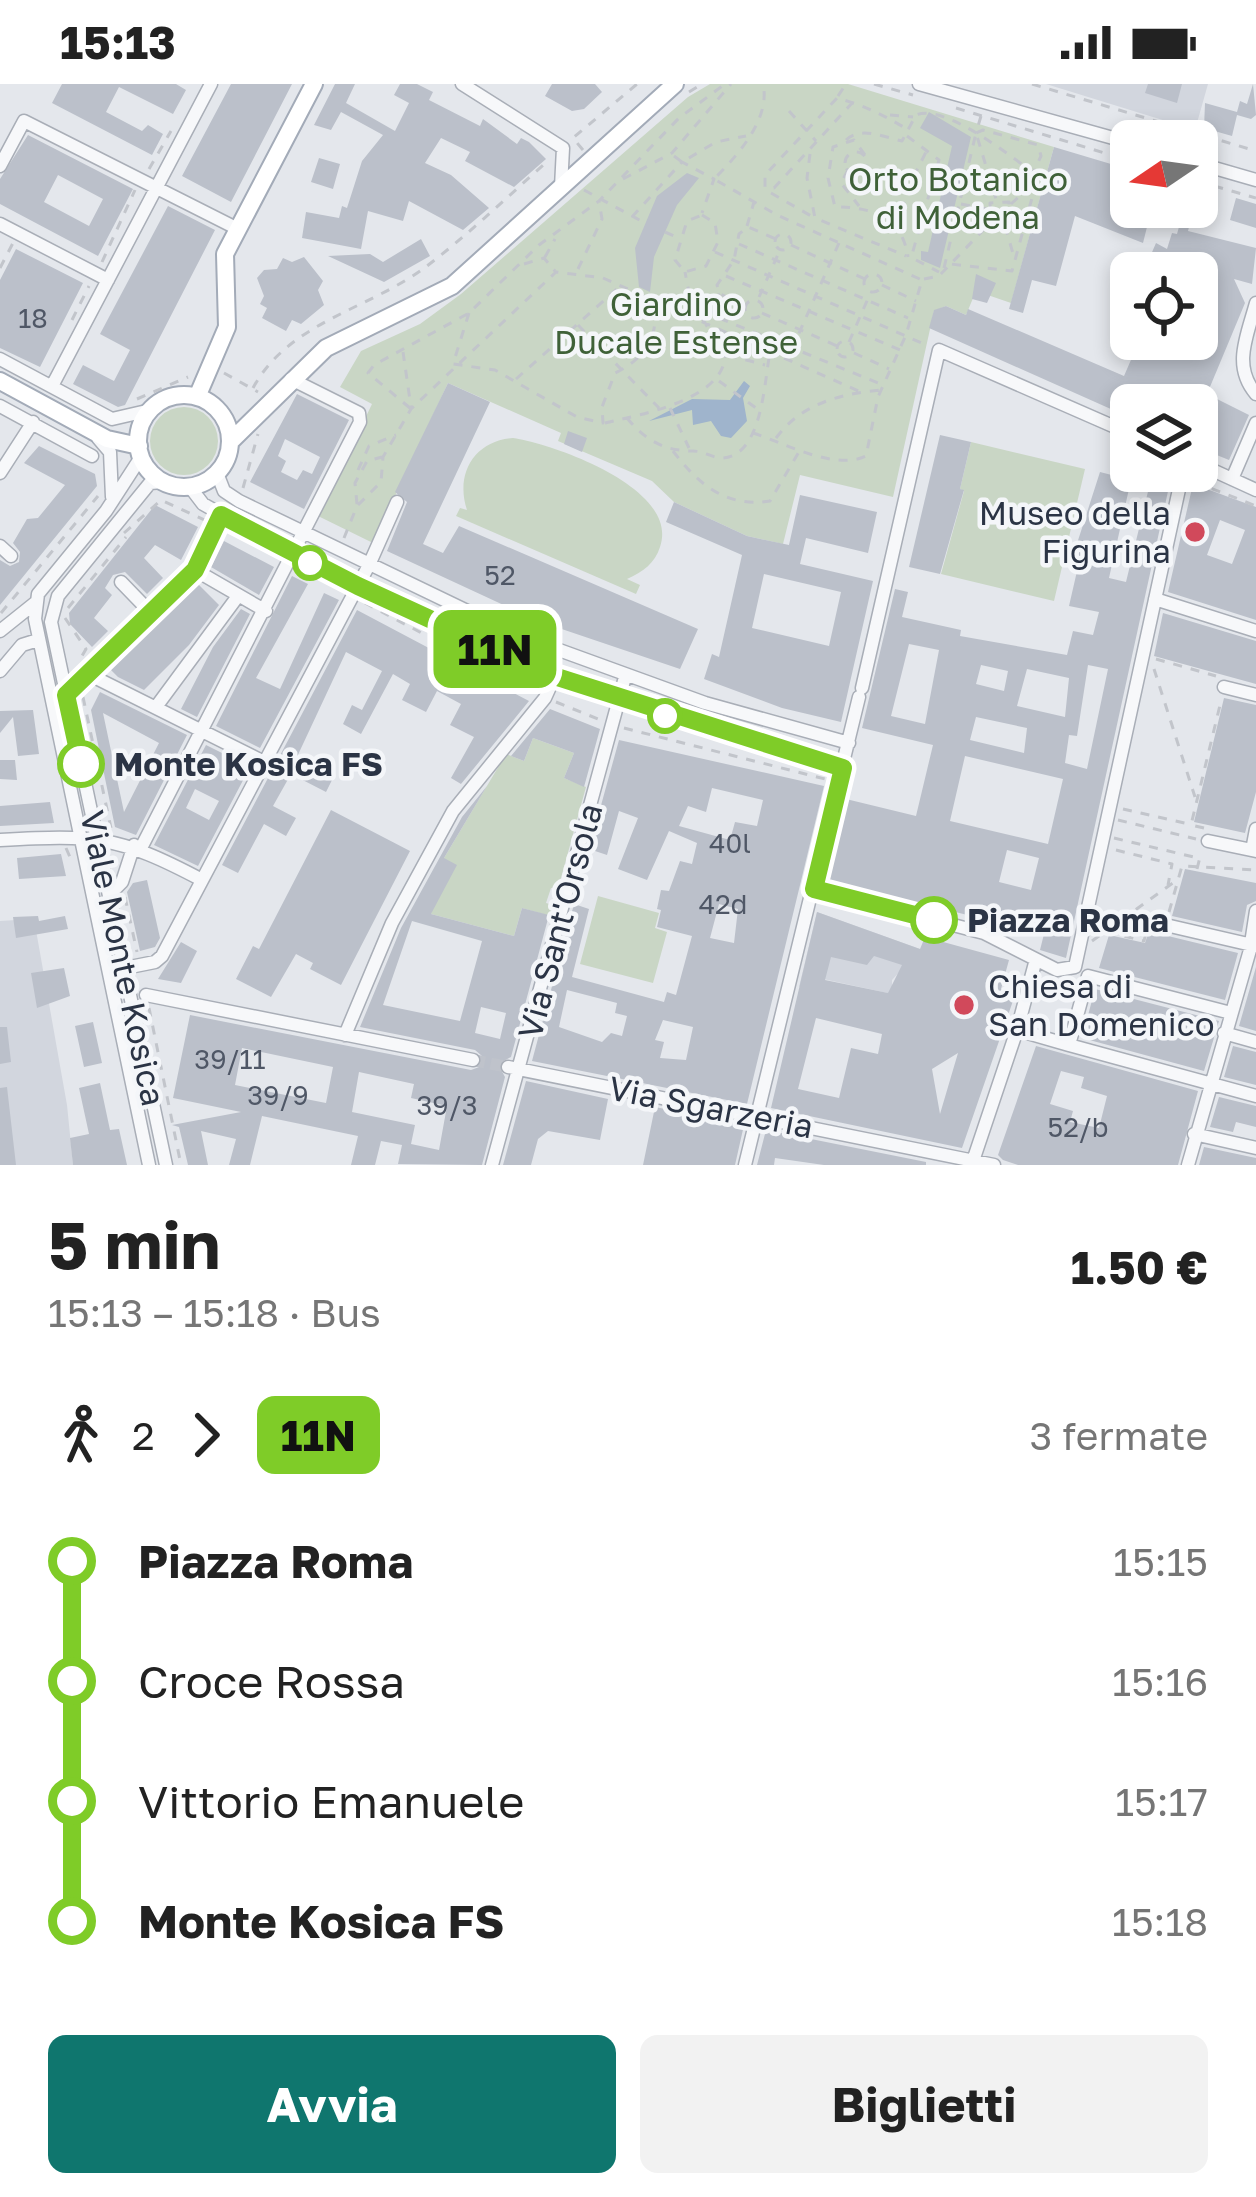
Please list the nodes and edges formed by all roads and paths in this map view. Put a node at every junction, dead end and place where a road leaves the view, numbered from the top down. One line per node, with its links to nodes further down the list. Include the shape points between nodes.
1 (211, 84): 48 (street)
2 (314, 84): 69 (main road)
3 (638, 84): 29 (path)
4 (728, 84): 22 (path); 32 (path)
5 (764, 84): 25 (path, via 765,106)
6 (846, 84): 13 (path)
7 (874, 84): 12 (path)
8 (981, 84): 14 (street)
9 (1032, 84): 33 (path)
10 (467, 85): 29 (street)
11 (674, 86): 36 (main road)
12 (918, 90): 14 (street)
13 (837, 98): 15 (path); 21 (path)
14 (982, 100): 26 (street)
15 (853, 102): 18 (path); 28 (path)
16 (937, 103): 19 (path)
17 (789, 111): 21 (path)
18 (890, 115): 20 (path); 23 (path)
19 (982, 116): 24 (path); 35 (path)
20 (915, 118): 23 (path); 24 (path, via 932,112)
21 (809, 128): 28 (path); 49 (path, via 765,176)
22 (664, 132): 32 (path); 44 (path)
23 (907, 132): 27 (path, via 902,141 884,134); 30 (path)
24 (976, 133): 41 (path); 41 (path, via 1038,145); 51 (path); 54 (path)
25 (748, 136): 37 (path, via 716,142); 42 (path)
26 (1110, 137)
27 (846, 140): 34 (path); 56 (path, via 827,160)
28 (816, 142): 31 (path)
29 (568, 143): 36 (path); 46 (street); 138 (path, via 418,272 268,360 253,389)
30 (928, 147): 70 (path); 83 (path, via 939,160)
31 (811, 148): 49 (path); 61 (path)
32 (674, 150): 37 (path); 44 (path)
33 (1256, 151)
34 (865, 155): 40 (path, via 865,170); 40 (path, via 849,153)
35 (1110, 155)
36 (592, 161): 46 (main road)
37 (682, 162): 42 (path); 60 (path)
38 (0, 166): 48 (street, via 24,121)
39 (1218, 169): 43 (street)
40 (848, 170): 57 (path, via 841,184)
41 (1033, 172): 45 (path)
42 (714, 179): 53 (path); 59 (path)
43 (1256, 180)
44 (620, 181): 52 (path)
45 (1036, 181): 55 (path); 86 (path)
46 (571, 187): 52 (path); 142 (main road, via 452,286 326,348)
47 (1218, 187): 50 (path)
48 (154, 190): 69 (street); 98 (street)
49 (770, 190): 61 (path)
50 (1256, 198)
51 (996, 199): 55 (path); 58 (path)
52 (599, 201): 60 (path); 73 (path); 92 (path, via 602,219)
53 (754, 201): 62 (path); 68 (path)
54 (959, 203): 58 (path); 91 (path)
55 (1010, 204): 67 (path)
56 (835, 207): 57 (path); 64 (path)
57 (860, 207): 70 (path, via 873,208)
58 (987, 209): 63 (path)
59 (702, 215): 75 (path, via 687,221); 81 (path, via 718,229)
60 (632, 217): 66 (path)
61 (815, 218): 64 (path)
62 (793, 222): 74 (path); 77 (path)
63 (992, 222): 67 (path); 88 (path)
64 (827, 223): 83 (path)
65 (0, 224): 72 (street)
66 (645, 224)
67 (1004, 224): 86 (path)
68 (748, 227): 76 (path); 78 (path)
69 (238, 229): 138 (main road, via 225,254 226,327)
70 (897, 230): 83 (path)
71 (665, 232): 75 (path)
72 (19, 233): 90 (path); 98 (street)
73 (557, 234): 82 (path); 89 (path)
74 (788, 235): 76 (path); 79 (path)
75 (679, 238): 94 (path, via 675,260)
76 (776, 239): 80 (path)
77 (839, 243): 87 (path); 100 (path)
78 (739, 244): 84 (path); 85 (path)
79 (791, 245): 80 (path); 87 (path)
80 (780, 250): 85 (path)
81 (715, 252): 84 (path); 94 (path, via 701,269)
82 (544, 258): 89 (path); 93 (path)
83 (911, 258): 91 (path)
84 (734, 260): 95 (path); 96 (path)
85 (776, 260): 96 (path); 99 (path)
86 (1015, 260): 88 (path, via 1012,271)
87 (829, 261): 97 (path); 99 (path)
88 (951, 263): 91 (path)
89 (519, 265): 114 (path)
90 (0, 268)
91 (943, 270): 100 (path)
92 (578, 271): 93 (path); 102 (path)
93 (556, 272): 136 (path)
94 (685, 272): 119 (path)
95 (726, 276): 103 (path); 105 (path)
96 (770, 276): 103 (path); 106 (path)
97 (865, 279): 101 (path, via 875,274); 104 (path)
98 (108, 280): 146 (street)
99 (821, 280): 106 (path); 108 (path)
100 (922, 280): 110 (path)
101 (882, 285): 104 (path); 110 (path)
102 (619, 287): 107 (path); 120 (path)
103 (762, 290): 109 (path); 113 (path)
104 (871, 291): 108 (path)
105 (720, 294): 112 (path); 121 (path, via 709,300 710,313)
106 (815, 296): 113 (path); 116 (path)
107 (655, 300): 119 (path); 140 (path, via 650,343)
108 (867, 300): 116 (path); 118 (path)
109 (758, 301): 112 (path); 115 (path)
110 (917, 302): 118 (path)
111 (1256, 303): 149 (street, via 1241,363)
112 (746, 306): 117 (path)
113 (808, 310): 122 (path); 123 (path)
114 (469, 313): 130 (path); 136 (path)
115 (762, 313): 117 (path); 123 (path)
116 (860, 315): 122 (path); 124 (path)
117 (751, 317): 121 (path)
118 (912, 319): 124 (path)
119 (702, 320): 131 (path); 133 (path)
120 (577, 324): 140 (path); 145 (path)
121 (746, 329): 127 (path)
122 (854, 330): 125 (path); 128 (path)
123 (800, 331): 126 (path); 127 (path)
124 (906, 335): 128 (path); 129 (path)
125 (849, 342): 126 (path); 132 (path)
126 (837, 346): 134 (path)
127 (792, 350): 131 (path); 139 (path)
128 (900, 350): 141 (path)
129 (939, 350): 162 (street); 222 (street)
130 (403, 352): 153 (path); 153 (path, via 368,373)
131 (770, 352): 137 (path); 148 (path)
132 (852, 352): 134 (path); 141 (path)
133 (724, 353): 137 (path); 143 (path)
134 (842, 356): 139 (path)
135 (0, 359): 146 (street)
136 (453, 364): 145 (path); 153 (path)
137 (767, 366): 156 (path)
138 (213, 367): 150 (main road); 152 (path, via 204,362)
139 (837, 367): 147 (path)
140 (623, 369): 155 (path); 160 (path, via 608,386)
141 (892, 370): 147 (path)
142 (292, 379): 168 (main road); 193 (street, via 361,417)
143 (718, 380): 154 (path); 156 (path)
144 (0, 381): 163 (main road)
145 (515, 381): 160 (path)
146 (52, 386): 157 (street, via 112,419)
147 (883, 388): 148 (path); 169 (path, via 866,456 850,461)
148 (862, 393): 167 (path, via 815,404 790,418)
149 (1256, 394)
150 (197, 397): 157 (main road, via 175,396); 168 (main road, via 222,415)
151 (0, 406): 159 (street)
152 (129, 409)
153 (412, 409): 166 (path)
154 (672, 410): 155 (path); 171 (path)
155 (661, 411): 158 (path)
156 (761, 412): 165 (path)
157 (146, 417): 163 (main road); 172 (main road)
158 (628, 418): 160 (path); 170 (path)
159 (33, 422): 173 (street); 175 (street)
160 (603, 423)
161 (1256, 423): 179 (street)
162 (1110, 425)
163 (92, 428): 172 (main road); 185 (street, via 110,452)
164 (259, 431): 186 (path)
165 (754, 433): 167 (path); 171 (path, via 720,458)
166 (398, 434): 174 (path); 178 (path, via 369,446)
167 (775, 440): 169 (path)
168 (230, 442): 176 (main road)
169 (801, 448): 170 (path, via 770,501 754,503 713,494)
170 (672, 450): 171 (path)
171 (690, 451)
172 (140, 452): 180 (main road); 185 (street)
173 (92, 456)
174 (383, 457): 178 (path); 188 (path, via 381,482)
175 (0, 472)
176 (218, 473): 181 (main road); 186 (street)
177 (1218, 473): 179 (street)
178 (358, 474): 188 (path)
179 (1232, 479): 183 (street)
180 (164, 482): 181 (main road); 192 (street, via 150,483)
181 (190, 487): 191 (street)
182 (1218, 489): 189 (path)
183 (1256, 490)
184 (1179, 492): 202 (street)
185 (112, 498): 190 (street)
186 (239, 501): 193 (street)
187 (397, 502): 197 (street)
188 (357, 506): 195 (path)
189 (1256, 506)
190 (103, 515): 203 (street); 206 (path, via 91,505)
191 (219, 521): 194 (path, via 161,500); 196 (street); 198 (street)
192 (116, 526): 194 (path); 217 (street, Viale Monte Kosica, via 52,610)
193 (305, 535): 195 (street); 196 (street)
194 (127, 536): 215 (path, via 65,616 86,649 78,661)
195 (339, 550): 197 (street)
196 (294, 555): 200 (street); 204 (street)
197 (369, 566): 200 (street); 214 (street)
198 (195, 570): 201 (street); 205 (street)
199 (121, 582): 205 (street)
200 (358, 586): 213 (street); 223 (street)
201 (238, 596): 204 (street); 220 (street)
202 (1155, 599): 208 (street); 209 (street)
203 (35, 603): 207 (street); 210 (street, Viale Monte Kosica)
204 (266, 610): 221 (street)
205 (151, 613): 215 (street)
206 (0, 614)
207 (0, 631)
208 (1256, 631)
209 (1146, 638): 211 (path); 226 (street)
210 (38, 640): 212 (street, via 22,645); 230 (street, Viale Monte Kosica)
211 (1150, 658): 216 (path, via 1226,678); 225 (path)
212 (0, 671)
213 (554, 676): 219 (street); 258 (street, via 466,789 392,923)
214 (625, 676): 219 (street, Via Sant'Orsola); 222 (street)
215 (87, 680): 217 (street); 220 (street); 228 (path)
216 (1224, 687): 218 (street); 225 (path)
217 (66, 695): 231 (street, Viale Monte Kosica)
218 (1256, 695)
219 (618, 699): 224 (street); 262 (street, Via Sant'Orsola)
220 (156, 707): 221 (street)
221 (203, 730): 223 (street); 235 (street)
222 (849, 743): 224 (street)
223 (266, 763): 243 (street)
224 (843, 768): 245 (street)
225 (1196, 802): 227 (path)
226 (1111, 813): 227 (path); 233 (path); 234 (street)
227 (1194, 822): 233 (path, via 1206,828)
228 (110, 824)
229 (1256, 829): 236 (street)
230 (80, 837): 231 (street); 232 (street); 269 (street, Viale Monte Kosica)
231 (98, 838): 235 (street); 246 (street, Viale Monte Kosica)
232 (0, 840)
233 (1206, 841): 236 (street); 237 (path)
234 (1105, 842): 237 (path); 238 (path); 250 (street, via 1075,967)
235 (138, 846): 243 (street); 246 (street)
236 (1254, 851)
237 (1199, 859): 240 (path)
238 (1172, 864): 239 (path); 244 (path)
239 (1186, 868): 240 (path); 242 (path)
240 (1197, 869): 241 (path)
241 (1256, 870)
242 (1178, 879): 244 (path); 248 (path)
243 (202, 880): 251 (street, via 159,960)
244 (1167, 887): 248 (path, via 1106,932 1144,941 1149,921)
245 (814, 889): 250 (street, via 984,933); 265 (street)
246 (110, 894): 251 (street, Viale Monte Kosica)
247 (1256, 910): 249 (street)
248 (1168, 926): 249 (street)
249 (1254, 946): 252 (street)
250 (1035, 964): 256 (street)
251 (125, 968): 270 (street, Viale Monte Kosica)
252 (1241, 983): 253 (street); 255 (street)
253 (1256, 987)
254 (146, 995): 258 (street)
255 (1231, 1012): 257 (street); 260 (street, via 1088,976)
256 (1017, 1030): 260 (street); 268 (street)
257 (1224, 1033): 259 (street); 263 (street)
258 (344, 1035): 261 (street)
259 (1256, 1042)
260 (1070, 1045): 263 (street)
261 (473, 1060)
262 (514, 1069): 265 (street, Via Sgarzeria); 271 (street, Via Sant'Orsola)
263 (1208, 1083): 264 (street); 266 (street)
264 (1256, 1096)
265 (757, 1116): 268 (street, Via Sgarzeria); 272 (street)
266 (1194, 1134): 267 (street); 274 (street)
267 (1256, 1148)
268 (972, 1162): 273 (street, Via Sgarzeria)
269 (149, 1165)
270 (166, 1165)
271 (492, 1165)
272 (745, 1165)
273 (994, 1165)
274 (1188, 1165)

